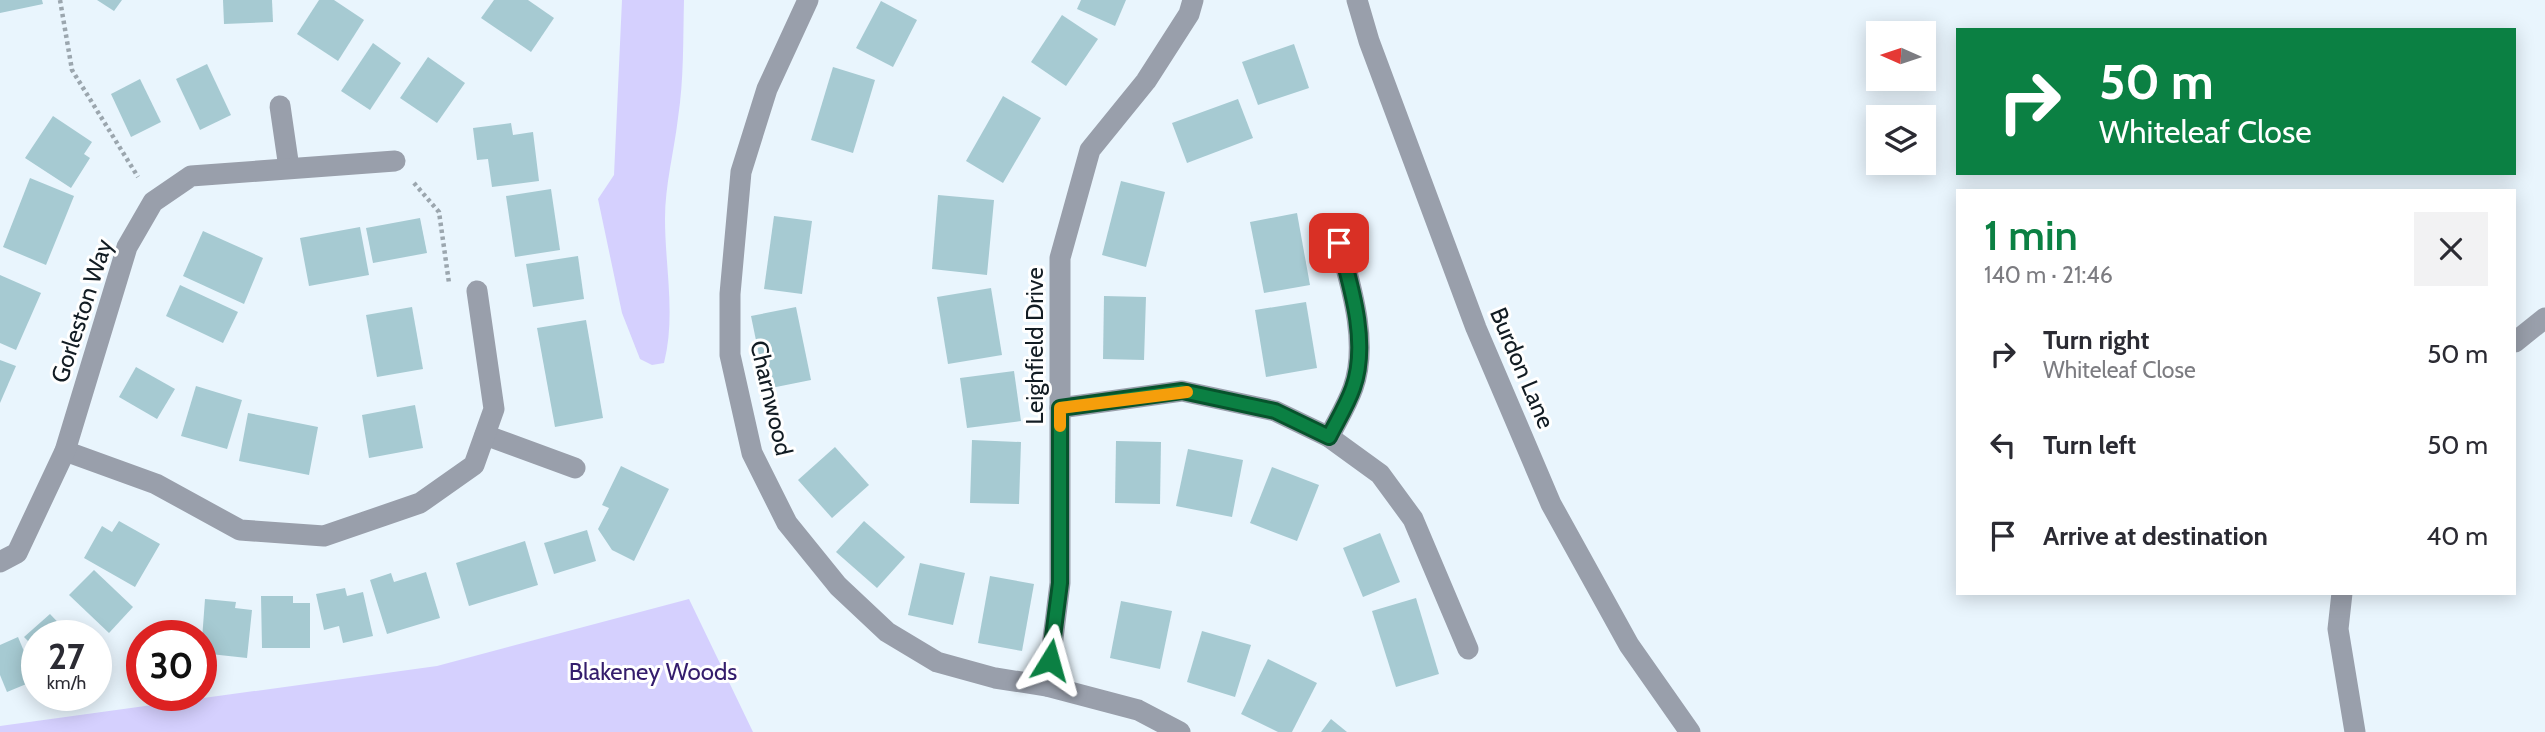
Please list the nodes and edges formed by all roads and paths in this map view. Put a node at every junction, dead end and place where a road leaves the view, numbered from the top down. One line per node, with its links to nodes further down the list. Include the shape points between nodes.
1 (60, 0): 8 (path, via 72,70)
2 (808, 0): 21 (street, Charnwood, via 767,89 741,172 730,294 730,355 752,453 787,523 838,586 887,632 937,662)
3 (1193, 0): 13 (street, Leighfield Drive, via 1189,14 1146,81 1090,150 1060,258)
4 (1357, 0): 23 (street, Burdon Lane, via 1476,328 1551,504 1629,645)
5 (280, 106): 7 (street)
6 (395, 161): 7 (street, Gorleston Way); 10 (path, via 439,212 451,295)
7 (289, 168): 8 (street, Gorleston Way, via 191,176)
8 (153, 202): 16 (street, Gorleston Way, via 127,247)
9 (1339, 243): 15 (street, via 1354,296 1358,352 1354,386)
10 (477, 291): 14 (street, via 494,409)
11 (2545, 318): 12 (street)
12 (2516, 341)
13 (1060, 408): 15 (street, via 1182,391 1275,411); 21 (street, Leighfield Drive, via 1060,583)
14 (485, 435): 16 (street, via 474,466 420,503 324,537 240,530 156,484); 17 (street)
15 (1329, 437): 20 (street, via 1381,474 1413,519)
16 (65, 451): 18 (street, Gorleston Way, via 17,554)
17 (575, 468)
18 (0, 562)
19 (2342, 595): 24 (street, via 2337,629)
20 (1468, 649)
21 (1046, 686): 22 (street, Charnwood, via 1138,710)
22 (1180, 732)
23 (1690, 732)
24 (2354, 732)

